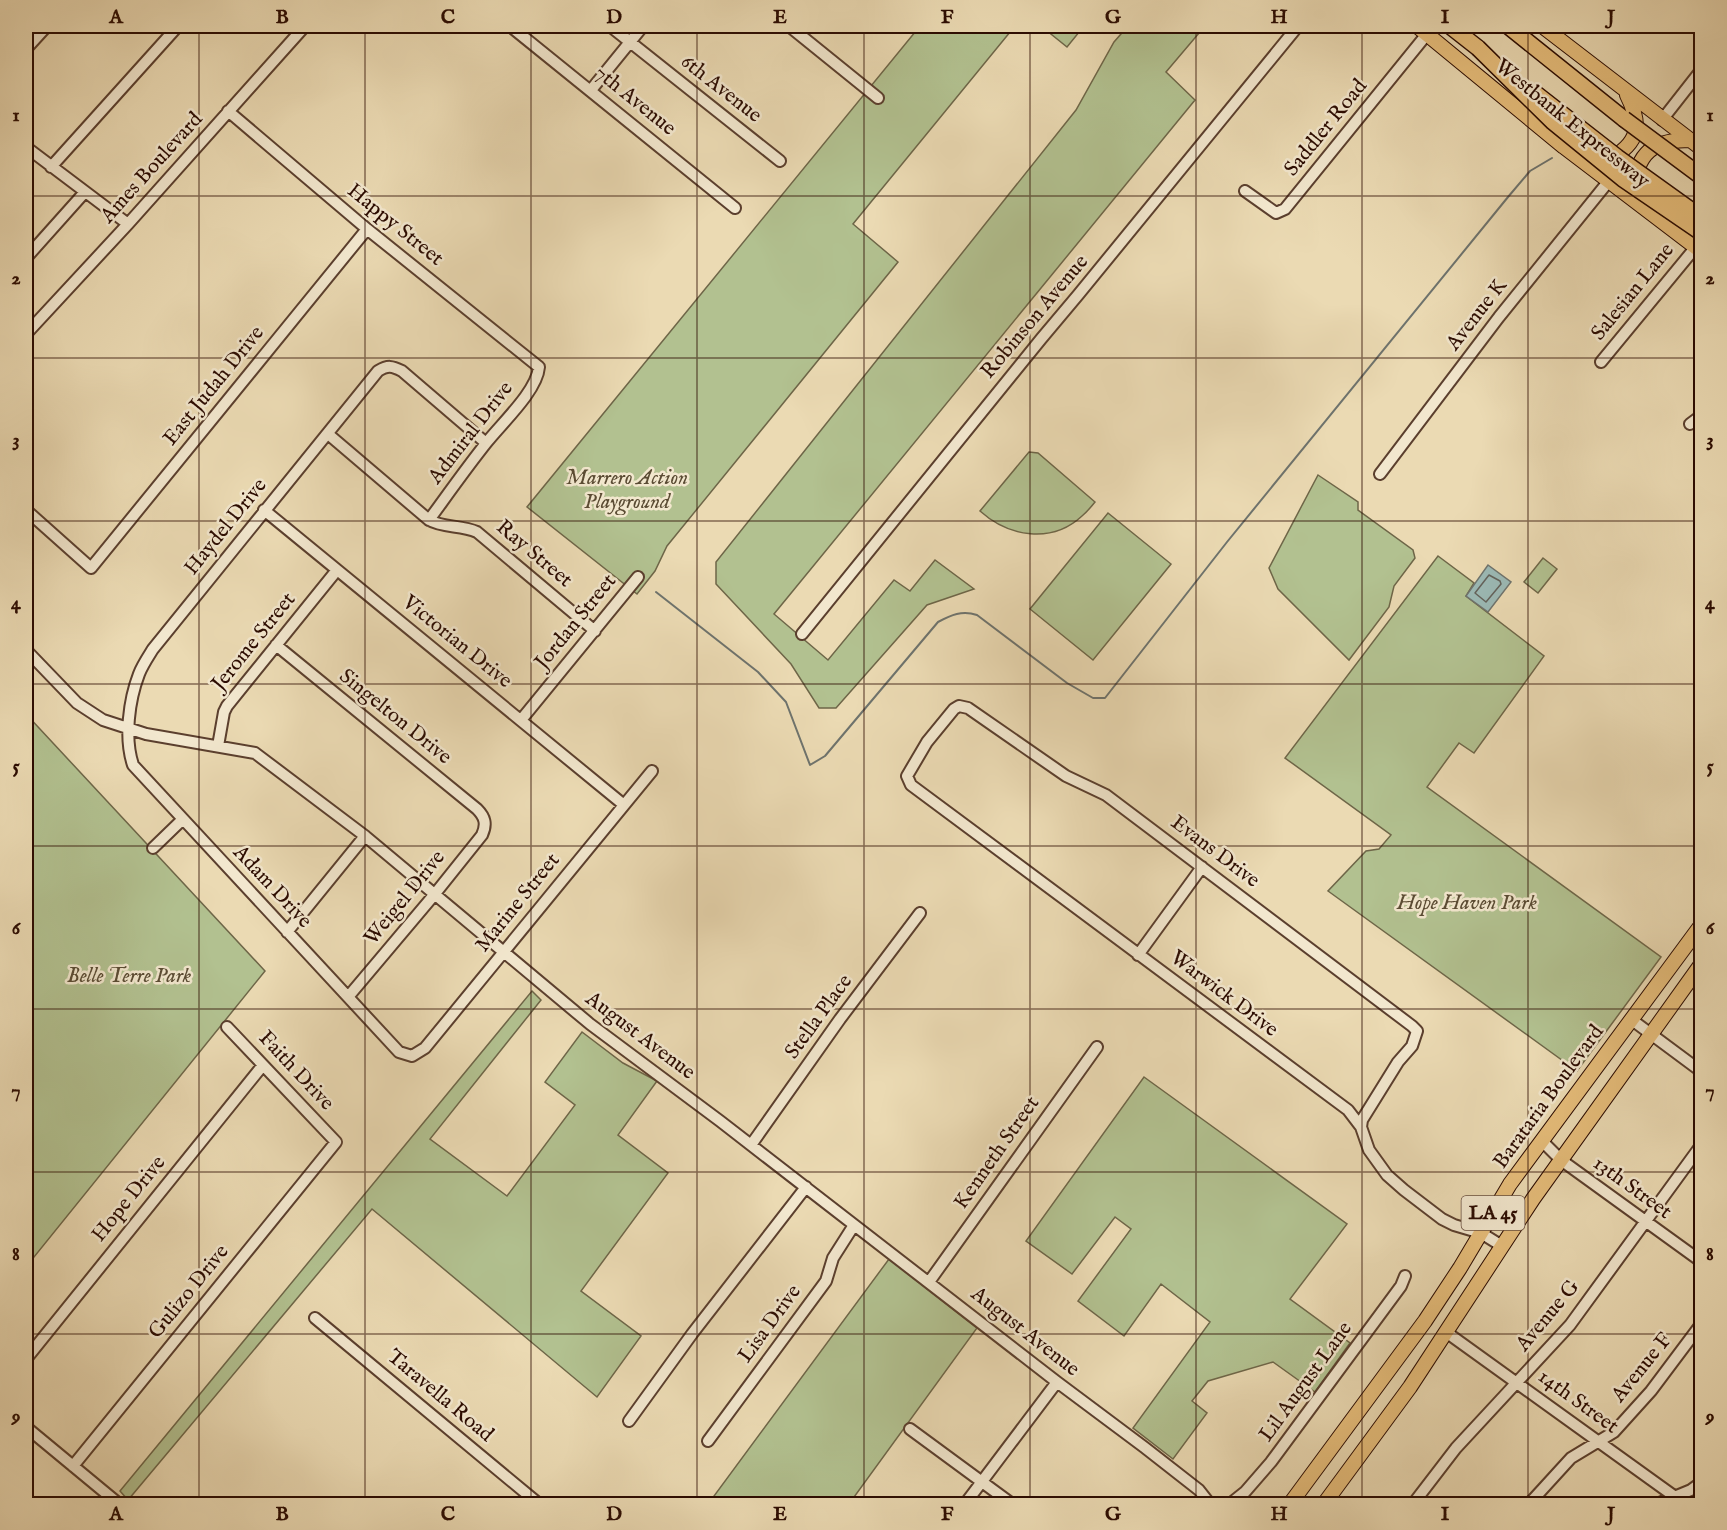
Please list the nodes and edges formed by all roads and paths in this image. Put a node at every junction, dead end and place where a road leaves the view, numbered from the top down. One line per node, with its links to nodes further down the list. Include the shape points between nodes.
1 (47, 26): 15 (street)
2 (178, 26): 27 (street)
3 (305, 26): 20 (street, Ames Boulevard)
4 (510, 26): 17 (street, 7th Avenue)
5 (610, 26): 13 (street, 6th Avenue)
6 (643, 26): 13 (street)
7 (789, 26): 19 (street)
8 (1298, 26): 55 (street, Robinson Avenue)
9 (1450, 26): 14 (highway, Westbank Expressway)
10 (1508, 26): 22 (highway, Westbank Expressway, bridge)
11 (1542, 26): 18 (main road)
12 (1422, 30): 26 (main road, Westbank Expressway); 31 (street, Saddler Road, via 1285,209 1276,213)
13 (630, 41): 17 (street); 25 (street, 6th Avenue)
14 (1478, 48): 35 (highway, Westbank Expressway, bridge); 38 (highway, bridge, via 1553,122 1623,179)
15 (26, 50)
16 (1701, 69): 21 (street)
17 (591, 90): 33 (street, 7th Avenue)
18 (1626, 92): 21 (main road); 26 (main road, via 1637,118 1636,134 1617,155)
19 (878, 98)
20 (228, 111): 36 (street, Ames Boulevard); 37 (street, Happy Street)
21 (1662, 120): 23 (main road)
22 (1649, 138): 28 (highway, bridge); 29 (highway, Westbank Expressway, bridge)
23 (1696, 145): 34 (main road, via 1662,142 1646,155 1635,181)
24 (26, 147): 27 (street)
25 (780, 161)
26 (1586, 164): 30 (main road, Westbank Expressway)
27 (51, 166): 32 (street)
28 (1701, 167)
29 (1701, 177)
30 (1608, 182): 34 (main road, Westbank Expressway); 48 (street, Avenue K)
31 (1245, 191)
32 (85, 192): 36 (street); 40 (street)
33 (735, 208)
34 (1650, 214): 39 (main road, Westbank Expressway)
35 (1701, 218)
36 (128, 224): 41 (street, Ames Boulevard)
37 (367, 229): 43 (street, Happy Street); 49 (street, East Judah Drive, via 91,568)
38 (1701, 233)
39 (1698, 250): 42 (street, Salesian Lane)
40 (26, 258)
41 (26, 334)
42 (1601, 362)
43 (539, 367): 47 (street, Admiral Drive, via 538,376)
44 (1701, 415): 45 (street)
45 (1690, 424)
46 (328, 434): 47 (street, Haydel Drive, via 372,377 392,366); 50 (street, Haydel Drive); 51 (street, Ray Street)
47 (486, 443): 51 (street, Admiral Drive)
48 (1380, 474)
49 (26, 510)
50 (264, 510): 52 (street, Victorian Drive); 59 (street, Haydel Drive, via 153,649 139,674)
51 (429, 520): 54 (street, Ray Street, via 477,531)
52 (337, 570): 56 (street, Jerome Street); 58 (street, Victorian Drive)
53 (638, 577): 54 (street, Jordan Street)
54 (595, 631): 58 (street, Jordan Street)
55 (802, 634)
56 (276, 645): 60 (street, Jerome Street, via 227,706); 65 (street, Singelton Drive, via 477,809)
57 (26, 650): 59 (street, August Avenue, via 77,703 103,720)
58 (521, 720): 63 (street, Victorian Drive)
59 (128, 729): 60 (street, August Avenue); 64 (street, Adam Drive, via 133,765)
60 (218, 746): 66 (street, August Avenue, via 255,753)
61 (652, 771): 63 (street, Marine Street)
62 (907, 780): 68 (street, Evans Drive, via 927,742 954,709 968,708 1066,776 1106,795); 74 (street, Warwick Drive)
63 (624, 805): 73 (street, Marine Street)
64 (183, 819): 67 (street); 72 (street, Adam Drive)
65 (485, 821): 69 (street, Weigel Drive, via 482,835)
66 (365, 836): 69 (street, August Avenue); 72 (street)
67 (153, 848)
68 (1202, 867): 74 (street); 84 (street, Evans Drive, via 1417,1031 1412,1046 1398,1062)
69 (434, 896): 73 (street, August Avenue); 76 (street, Weigel Drive)
70 (920, 914): 88 (street, Stella Place)
71 (1701, 924): 77 (main road, Barataria Boulevard / LA 45)
72 (287, 932): 76 (street, Adam Drive)
73 (504, 951): 81 (street, Marine Street, via 425,1048); 88 (street, August Avenue, via 590,1024)
74 (1138, 955): 84 (street, Warwick Drive, via 1348,1110)
75 (1701, 963): 79 (main road, LA 45)
76 (348, 997): 81 (street, Adam Drive, via 399,1052)
77 (1632, 1020): 79 (street); 85 (main road, Barataria Boulevard / LA 45)
78 (227, 1027): 82 (street, Faith Drive)
79 (1652, 1035): 83 (street); 89 (main road, LA 45)
80 (1097, 1047): 97 (street, Kenneth Street)
81 (412, 1056)
82 (263, 1065): 86 (street, Faith Drive); 101 (street, Hope Drive)
83 (1701, 1072)
84 (1361, 1126): 93 (street, Warwick Drive, via 1369,1150 1404,1190 1442,1219)
85 (1542, 1141): 89 (street, 13th Street); 93 (main road, Barataria Boulevard / LA 45)
86 (336, 1142): 109 (street, Gulizo Drive)
87 (1701, 1143): 91 (street, Avenue G)
88 (751, 1145): 90 (street, August Avenue)
89 (1561, 1160): 91 (street, 13th Street); 94 (main road, LA 45)
90 (806, 1187): 92 (street, August Avenue); 104 (street)
91 (1644, 1221): 95 (street, 13th Street); 103 (street, Avenue G, via 1570,1325)
92 (854, 1226): 97 (street, August Avenue); 107 (street, Lisa Drive, via 833,1258 826,1281)
93 (1481, 1233): 94 (street, Warwick Drive); 119 (main road, Barataria Boulevard / LA 45, via 1425,1321)
94 (1502, 1246): 100 (main road, LA 45)
95 (1701, 1262)
96 (1405, 1276): 118 (street, Lil August Lane, via 1271,1462)
97 (929, 1282): 102 (street, August Avenue)
98 (315, 1318): 114 (street, Taravella Road)
99 (1701, 1323): 108 (street, Avenue F, via 1651,1391 1614,1432)
100 (1446, 1332): 103 (street, 14th Street); 120 (main road, LA 45)
101 (26, 1359)
102 (1057, 1382): 110 (street); 117 (street, August Avenue, via 1199,1490)
103 (1517, 1382): 108 (street, 14th Street); 121 (street, Avenue G, via 1456,1448)
104 (629, 1421)
105 (26, 1427): 109 (street)
106 (910, 1429): 110 (street)
107 (708, 1441)
108 (1598, 1441): 112 (street, 14th Street); 122 (street, Avenue F, via 1571,1458)
109 (73, 1466): 113 (street)
110 (982, 1482): 115 (street); 116 (street)
111 (1701, 1482): 112 (street)
112 (1675, 1497): 123 (street); 124 (street, 14th Street)
113 (119, 1504)
114 (539, 1504)
115 (965, 1504)
116 (1012, 1504)
117 (1210, 1504)
118 (1230, 1504)
119 (1290, 1504)
120 (1324, 1504)
121 (1413, 1504)
122 (1529, 1504)
123 (1657, 1504)
124 (1685, 1504)

